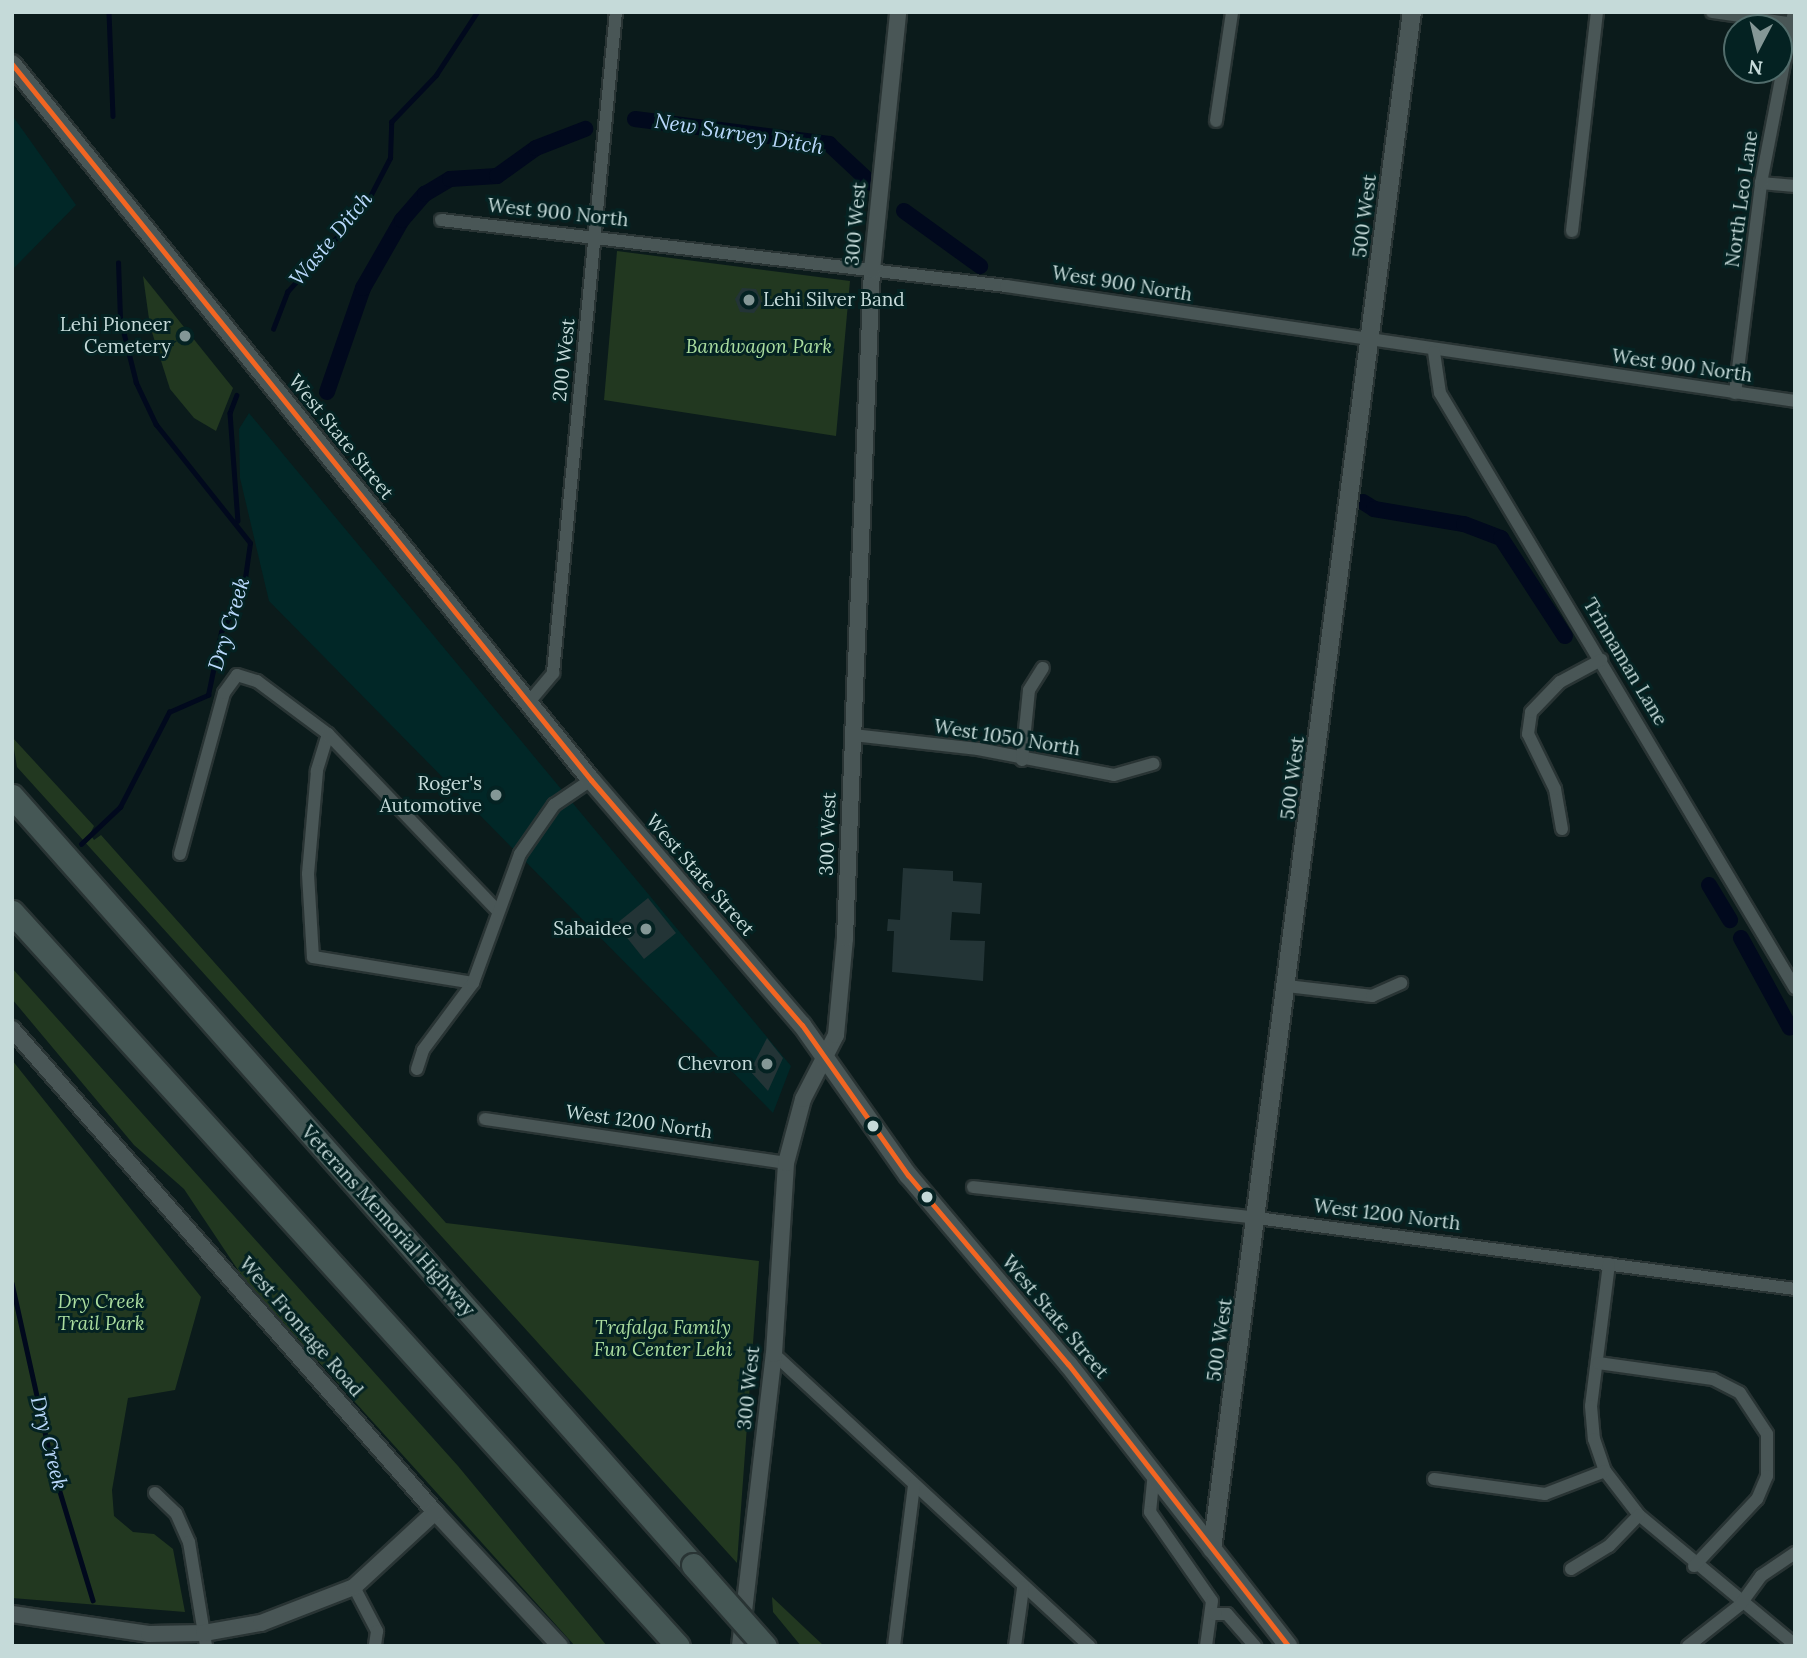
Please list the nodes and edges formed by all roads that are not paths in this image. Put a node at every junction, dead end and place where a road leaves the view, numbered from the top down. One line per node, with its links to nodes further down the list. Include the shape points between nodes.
1 (616, 12): 15 (street, 200 West)
2 (898, 12): 16 (street, 300 West)
3 (1232, 12): 10 (street)
4 (1412, 12): 17 (main road, 500 West)
5 (1597, 12): 14 (street)
6 (1712, 12): 7 (street)
7 (1732, 14)
8 (12, 64): 23 (main road, West State Street)
9 (1780, 84): 11 (street, North Leo Lane)
10 (1216, 121)
11 (1761, 183): 12 (street); 19 (street, North Leo Lane)
12 (1795, 186)
13 (441, 220): 15 (street, West 900 North)
14 (1572, 231)
15 (595, 237): 16 (street, West 900 North); 23 (street, 200 West, via 553,673)
16 (872, 270): 17 (street, West 900 North); 25 (street, 300 West)
17 (1370, 342): 18 (street, West 900 North); 36 (main road, 500 West)
18 (1434, 352): 19 (street, West 900 North); 21 (street, Trinnaman Lane, via 1440,393)
19 (1735, 393): 20 (street, West 900 North)
20 (1795, 401)
21 (1601, 660): 30 (street, via 1560,682 1531,712 1528,734 1555,789); 37 (street, Trinnaman Lane)
22 (1043, 668): 26 (street, via 1029,690)
23 (529, 702): 28 (main road, West State Street)
24 (328, 734): 31 (street, via 257,681 237,675 224,693); 32 (street); 34 (street, via 317,771 308,874 313,957)
25 (853, 735): 26 (street, West 1050 North); 39 (street, 300 West, via 845,938 836,1035)
26 (1022, 760): 27 (street, West 1050 North, via 1114,775)
27 (1153, 764)
28 (591, 780): 32 (street, via 554,805 520,854); 39 (main road, West State Street)
29 (12, 796): 71 (highway, Veterans Memorial Highway, bridge)
30 (1562, 829)
31 (180, 854)
32 (498, 911): 34 (street)
33 (12, 912): 69 (highway)
34 (473, 983): 40 (street, via 423,1050)
35 (1401, 984): 36 (street, via 1372,996)
36 (1287, 986): 44 (main road, 500 West)
37 (1795, 988)
38 (14, 1031): 54 (street, West Frontage Road)
39 (825, 1054): 42 (street, 300 West, via 803,1099); 49 (main road, West State Street, via 908,1175)
40 (417, 1069)
41 (485, 1119): 42 (street, West 1200 North)
42 (786, 1163): 47 (street, 300 West)
43 (974, 1187): 44 (street, West 1200 North)
44 (1257, 1218): 45 (street, West 1200 North); 56 (main road, 500 West)
45 (1609, 1264): 46 (street, West 1200 North); 48 (street)
46 (1795, 1289)
47 (774, 1354): 52 (street); 70 (street, 300 West)
48 (1598, 1363): 50 (street, via 1591,1406 1594,1438); 58 (street, via 1694,1374 1740,1393 1767,1434 1767,1476 1739,1522)
49 (1154, 1471): 56 (main road, West State Street); 64 (street, via 1150,1511 1198,1574)
50 (1605, 1471): 51 (street, via 1545,1494); 55 (street)
51 (1434, 1479)
52 (914, 1485): 61 (street); 72 (street)
53 (155, 1493): 65 (street, via 176,1513 187,1536)
54 (435, 1511): 60 (street); 68 (street, West Frontage Road)
55 (1639, 1515): 58 (street); 59 (street, via 1609,1546)
56 (1212, 1549): 77 (main road, West State Street)
57 (1795, 1553): 62 (street, via 1762,1576)
58 (1694, 1566): 62 (street)
59 (1571, 1569)
60 (354, 1587): 65 (street, via 272,1620); 67 (street, via 377,1631)
61 (1023, 1588): 73 (street); 74 (street)
62 (1740, 1605): 66 (street); 78 (street)
63 (12, 1614): 65 (street)
64 (1214, 1614): 75 (street); 76 (street, via 1227,1614)
65 (205, 1639)
66 (1795, 1644)
67 (375, 1646)
68 (560, 1646)
69 (678, 1646)
70 (740, 1646)
71 (765, 1646)
72 (894, 1646)
73 (1015, 1646)
74 (1089, 1646)
75 (1206, 1646)
76 (1255, 1646)
77 (1288, 1646)
78 (1688, 1646)

